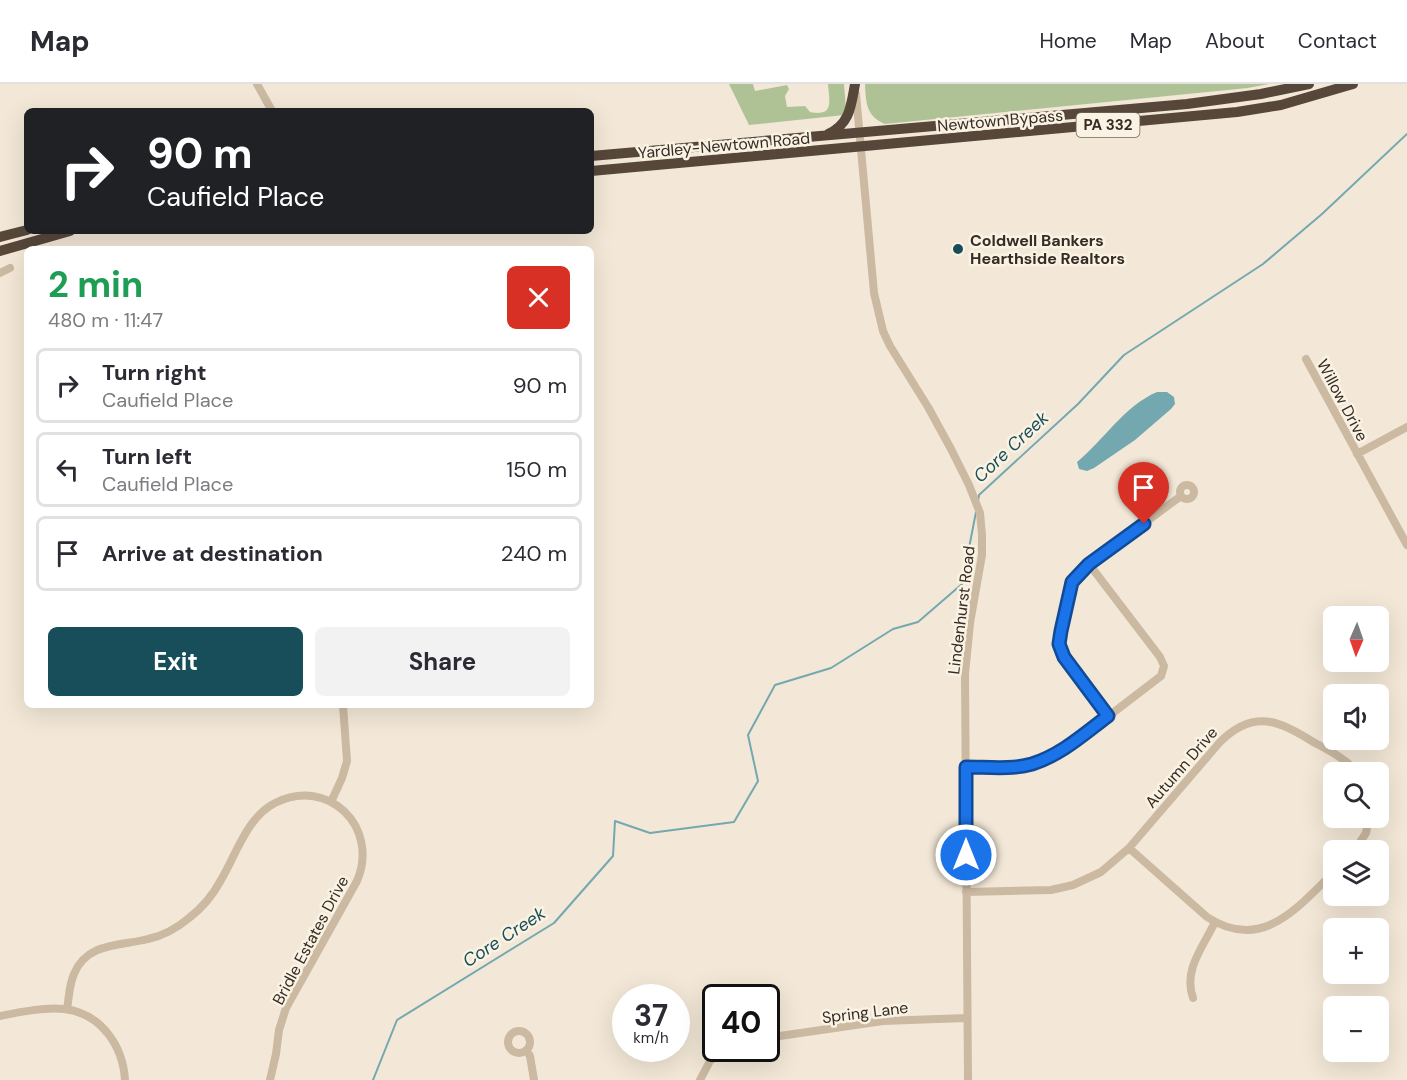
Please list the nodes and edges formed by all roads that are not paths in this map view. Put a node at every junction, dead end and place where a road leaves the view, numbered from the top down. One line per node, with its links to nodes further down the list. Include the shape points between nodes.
1 (257, 84): 5 (street)
2 (855, 84): 6 (street, Lindenhurst Road); 7 (highway, via 851,109 842,126)
3 (1309, 84): 6 (highway, Newtown Bypass / PA 332, via 1222,100)
4 (1353, 84): 8 (highway, Newtown Bypass / PA 332, via 1292,102 1237,112)
5 (270, 108)
6 (860, 133): 7 (highway, Yardley-Newtown Road / PA 332); 8 (street, Lindenhurst Road)
7 (825, 135): 9 (highway, Yardley-Newtown Road / PA 332)
8 (861, 147): 10 (highway, Yardley-Newtown Road / PA 332); 26 (street, Lindenhurst Road, via 874,293 883,331 928,407 980,513 982,555 967,647)
9 (594, 156)
10 (594, 171)
11 (24, 231): 13 (highway)
12 (60, 234): 14 (highway)
13 (0, 237)
14 (0, 251)
15 (9, 268): 16 (street)
16 (0, 273)
17 (1306, 359): 19 (street, Willow Drive)
18 (1407, 427): 19 (street, Willow Drive)
19 (1357, 454): 21 (street, Willow Drive)
20 (1181, 496): 22 (street)
21 (1407, 545)
22 (1089, 564): 24 (street, via 1072,582 1059,644 1064,657); 24 (street, via 1164,666 1161,676)
23 (343, 708): 27 (street, via 347,761)
24 (1108, 716): 26 (street, via 1066,748 1032,764)
25 (1345, 762): 28 (street, Autumn Drive, via 1284,724 1263,720 1245,724 1228,733)
26 (966, 767): 30 (street, Lindenhurst Road)
27 (331, 802): 33 (street, Bridle Estates Drive, via 314,796 296,796 268,807 253,822 209,898 189,918 157,937 99,948 83,960 73,975); 40 (street, Bridle Estates Drive, via 348,813 359,832 362,867 286,1008)
28 (1129, 848): 30 (street, Autumn Drive, via 1101,872 1073,885 1039,891); 31 (street)
29 (1323, 883): 31 (street, via 1275,923 1239,928)
30 (966, 892): 35 (street, Lindenhurst Road)
31 (1215, 922): 32 (street, via 1190,973)
32 (1192, 998)
33 (67, 1010): 34 (street); 39 (street, via 90,1018 108,1033 120,1054)
34 (0, 1016)
35 (966, 1018): 36 (street, Spring Lane, via 883,1021); 43 (street, Lindenhurst Road)
36 (780, 1036)
37 (526, 1050): 41 (street)
38 (709, 1062): 42 (street)
39 (125, 1080)
40 (270, 1080)
41 (534, 1080)
42 (700, 1080)
43 (968, 1080)

